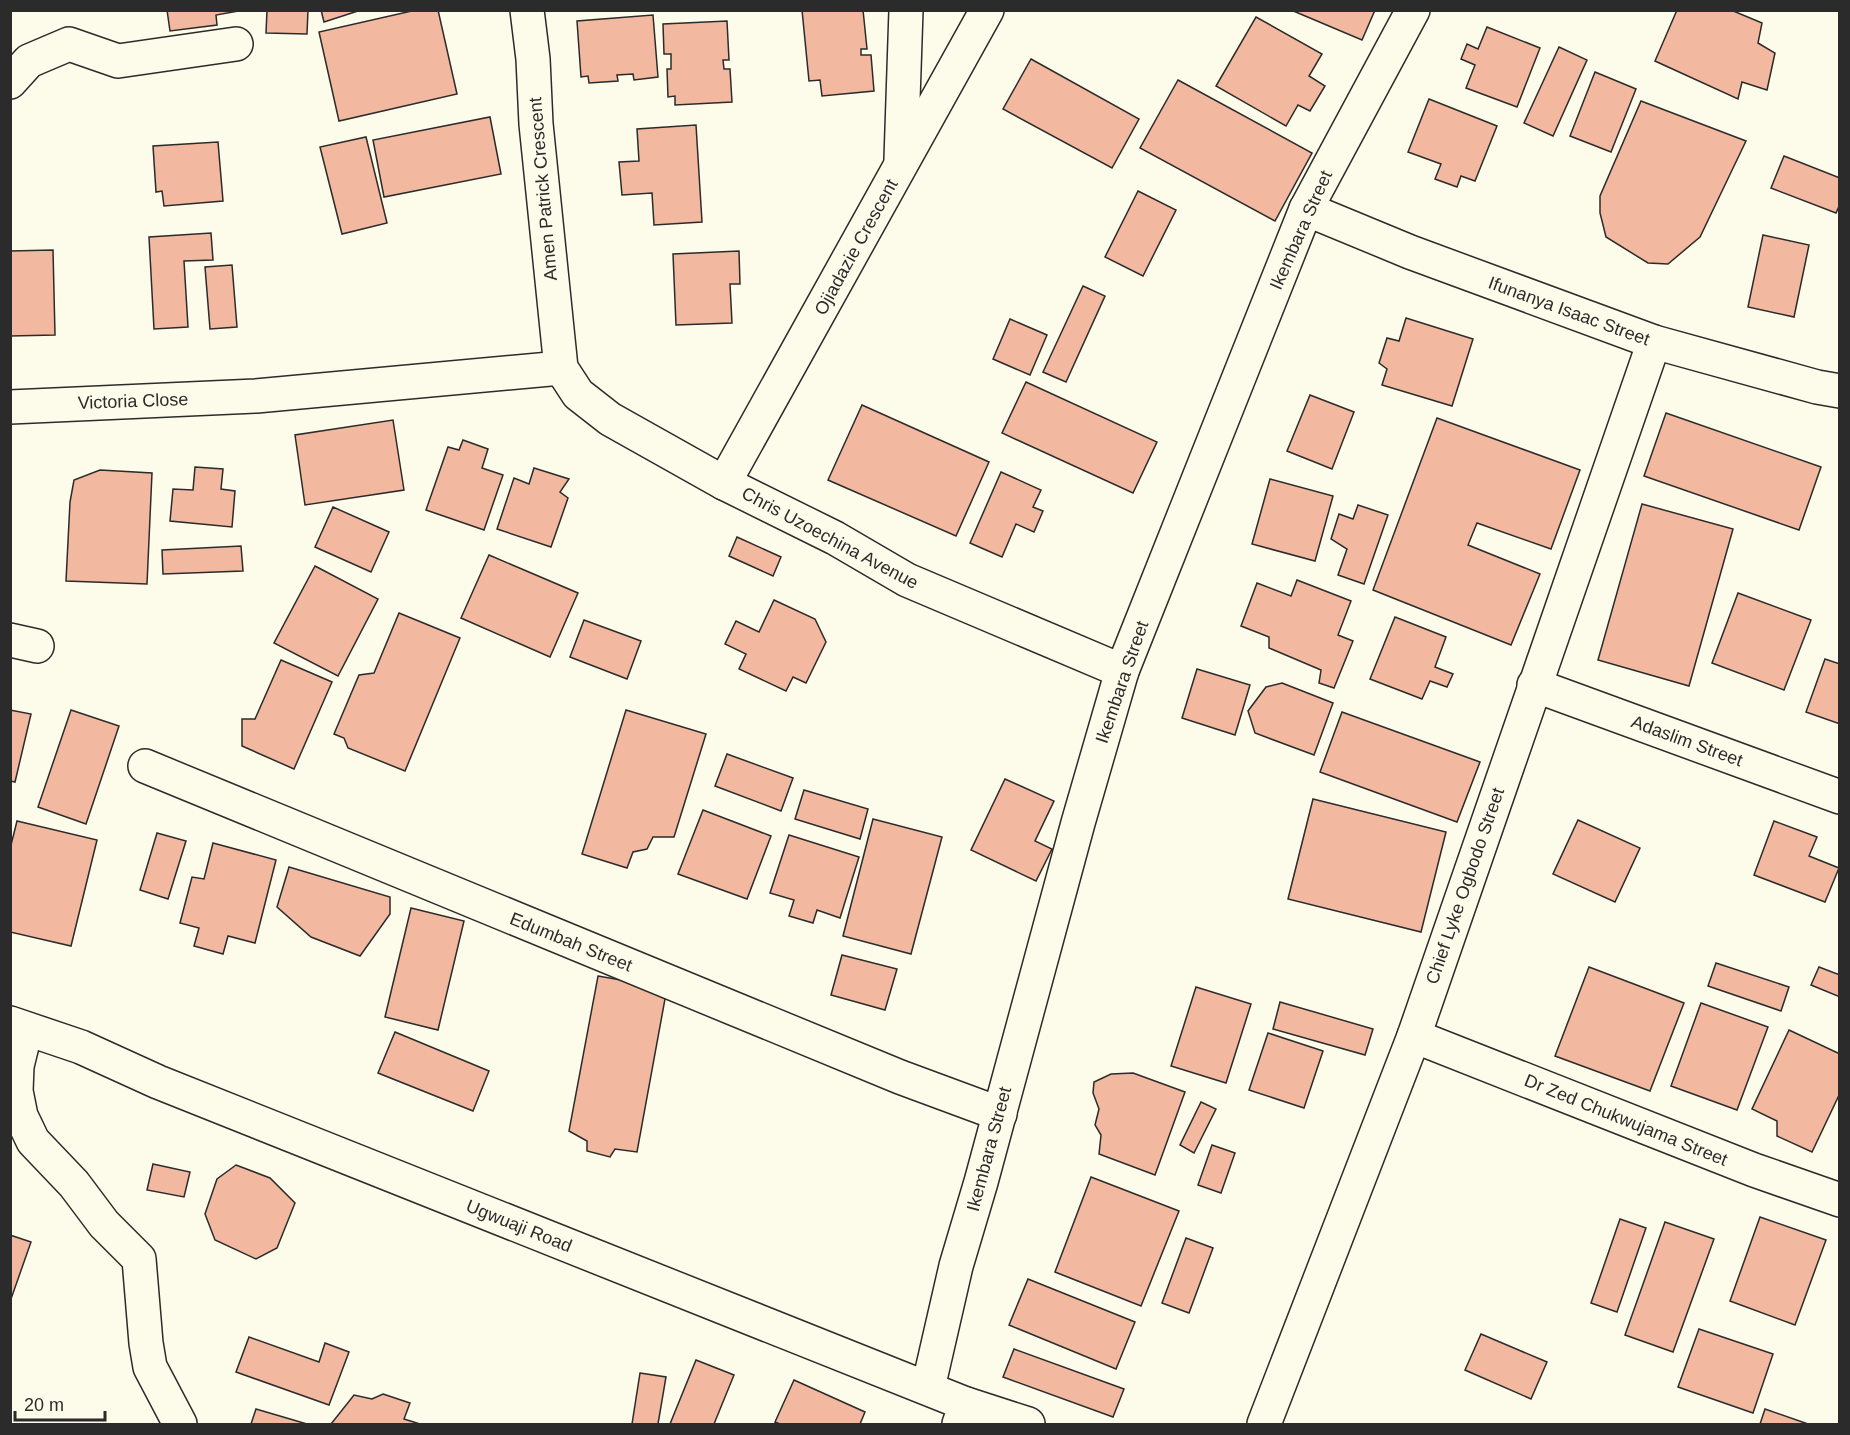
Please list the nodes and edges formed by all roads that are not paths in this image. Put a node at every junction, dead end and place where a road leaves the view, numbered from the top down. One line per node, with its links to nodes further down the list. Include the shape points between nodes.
1 (527, 10): 10 (street, Amen Patrick Crescent)
2 (906, 10): 7 (street)
3 (987, 10): 7 (street, Ojiadazie Crescent)
4 (1413, 10): 8 (street, Ikembara Street)
5 (236, 44): 6 (street, via 118,61 69,44 29,61)
6 (10, 82)
7 (901, 165): 13 (street, Ojiadazie Crescent)
8 (1306, 209): 9 (street, Ifunanya Isaac Street, via 1410,252); 14 (street, Ikembara Street)
9 (1654, 342): 11 (street, Ifunanya Isaac Street); 15 (street, Chief Lyke Ogbodo Street)
10 (561, 368): 12 (street, Victoria Close, via 256,396); 13 (street, Chris Uzoechina Avenue, via 578,394 610,419)
11 (1839, 391)
12 (10, 407)
13 (724, 483): 14 (street, Chris Uzoechina Avenue, via 835,538 908,580)
14 (1122, 671): 20 (street, Ikembara Street)
15 (1534, 685): 17 (street, Adaslim Street); 19 (street, Chief Lyke Ogbodo Street)
16 (145, 766): 20 (street, Edumbah Street)
17 (1839, 797)
18 (18, 1026): 22 (street, Ugwuaji Road, via 81,1047 158,1082); 24 (street, via 16,1091 21,1116 33,1141 139,1259 150,1367)
19 (1413, 1036): 21 (street, Dr Zed Chukwujama Street); 26 (street, Chief Lyke Ogbodo Street)
20 (1000, 1114): 22 (street, Ikembara Street, via 956,1266)
21 (1839, 1200)
22 (928, 1388): 23 (street, Ugwuaji Road)
23 (963, 1414): 25 (street, Ugwuaji Road)
24 (180, 1425)
25 (1028, 1425)
26 (1264, 1425)

